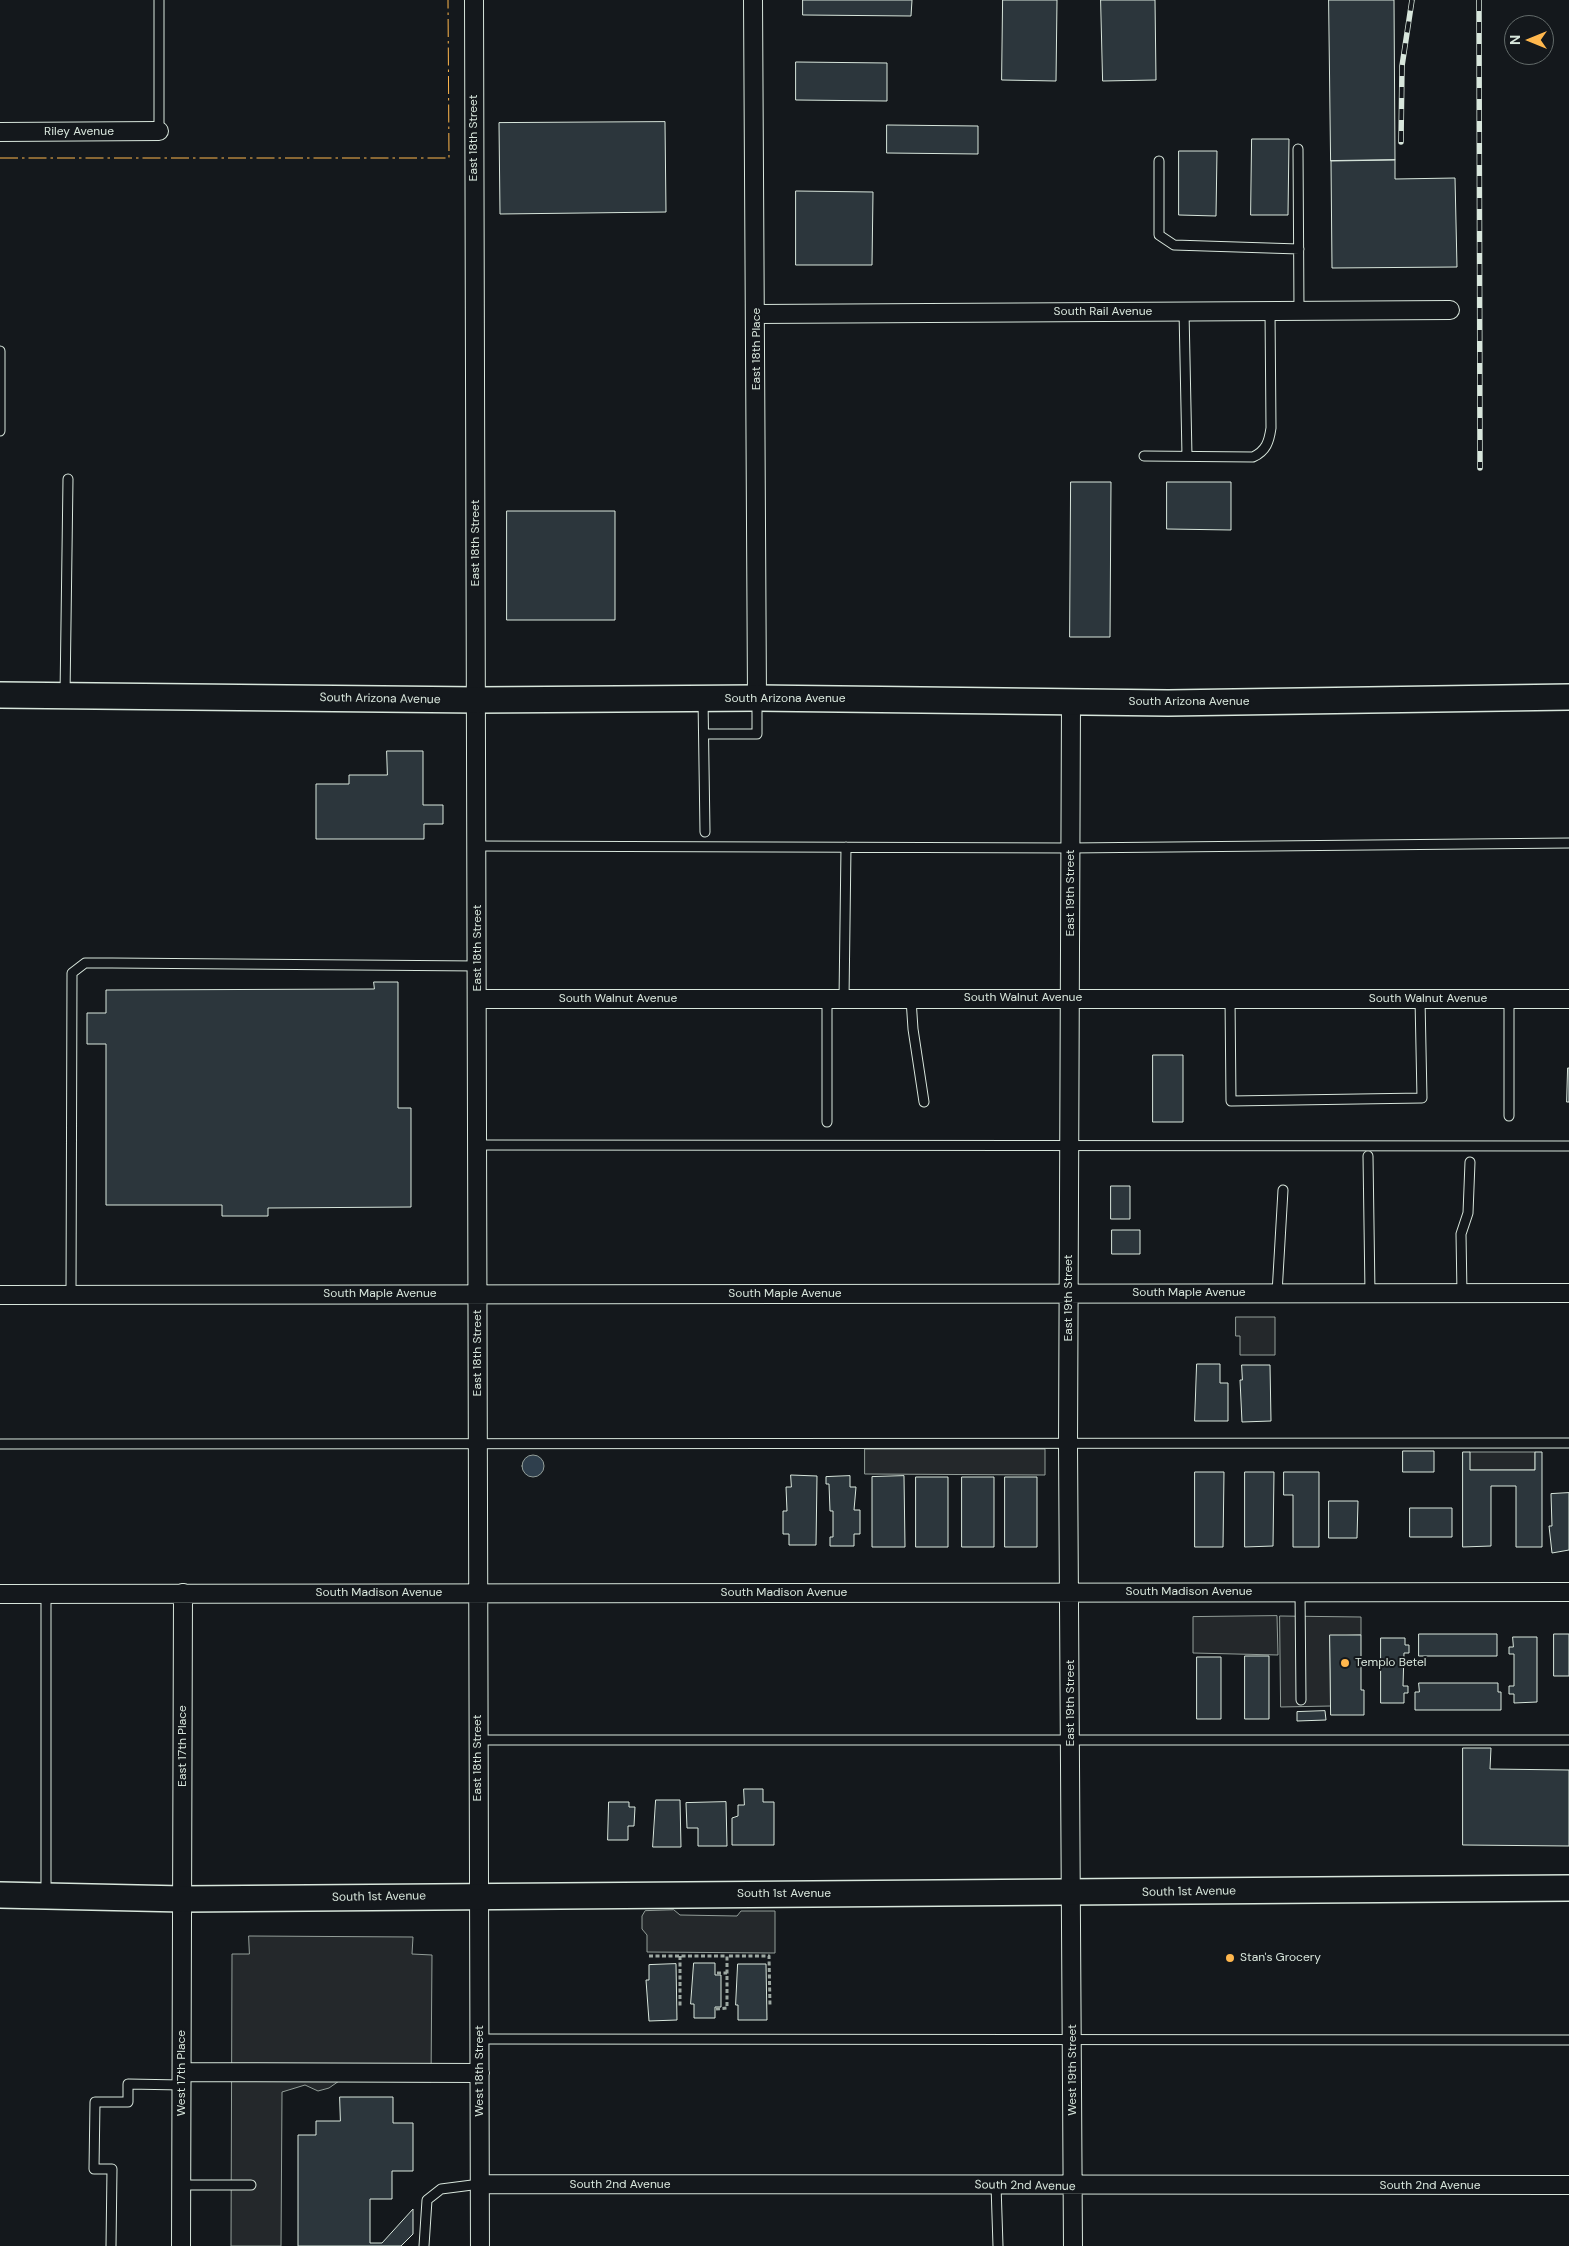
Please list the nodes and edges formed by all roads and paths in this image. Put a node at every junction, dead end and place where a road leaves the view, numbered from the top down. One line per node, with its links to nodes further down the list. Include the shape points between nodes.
1 (159, 0): 4 (lane)
2 (474, 0): 25 (street, East 18th Street)
3 (754, 0): 13 (street, East 18th Place)
4 (159, 131): 5 (street, Riley Avenue)
5 (0, 132)
6 (1298, 149): 8 (lane)
7 (1159, 161): 8 (lane, via 1159,235 1174,245)
8 (1299, 248): 9 (lane)
9 (1299, 310): 10 (street, South Rail Avenue); 12 (street, South Rail Avenue)
10 (1450, 310)
11 (1184, 311): 12 (street, South Rail Avenue); 13 (street, South Rail Avenue); 18 (lane)
12 (1270, 311): 18 (lane, via 1271,428 1263,452 1253,457)
13 (757, 314): 23 (street, East 18th Place)
14 (0, 351): 15 (lane)
15 (0, 399): 16 (lane)
16 (0, 431)
17 (1144, 456): 18 (lane)
18 (1187, 456)
19 (68, 479): 21 (lane)
20 (0, 695): 21 (street, South Arizona Avenue)
21 (65, 695): 25 (street, South Arizona Avenue)
22 (1569, 697): 26 (street, South Arizona Avenue)
23 (757, 698): 24 (street, South Arizona Avenue); 26 (street, South Arizona Avenue); 27 (lane, via 757,734)
24 (704, 699): 25 (street, South Arizona Avenue); 27 (lane)
25 (478, 700): 30 (street, East 18th Street)
26 (1071, 702): 32 (street, East 19th Street)
27 (704, 734): 28 (lane)
28 (705, 832)
29 (1569, 843): 32 (lane)
30 (478, 846): 31 (lane); 33 (street, East 18th Street)
31 (846, 847): 32 (lane); 37 (lane)
32 (1071, 848): 34 (street, East 19th Street)
33 (478, 966): 36 (street, East 18th Street); 56 (lane, via 86,963 72,973)
34 (1070, 998): 35 (street, South Walnut Avenue); 38 (street, South Walnut Avenue); 46 (street, East 19th Street)
35 (1230, 998): 39 (street, South Walnut Avenue); 39 (lane, via 1231,1101 1422,1098)
36 (478, 999): 37 (street, South Walnut Avenue); 45 (street, East 18th Street)
37 (835, 999): 38 (street, South Walnut Avenue); 44 (lane)
38 (911, 999): 42 (lane)
39 (1420, 999): 40 (street, South Walnut Avenue)
40 (1508, 999): 41 (street, South Walnut Avenue); 43 (lane)
41 (1569, 999)
42 (924, 1102)
43 (1509, 1116)
44 (827, 1122)
45 (478, 1145): 46 (lane); 57 (street, East 18th Street)
46 (1069, 1146): 47 (lane); 58 (street, East 19th Street)
47 (1569, 1146)
48 (1368, 1156): 52 (lane)
49 (1470, 1162): 53 (lane, via 1468,1213 1461,1234)
50 (1283, 1190): 51 (lane)
51 (1277, 1293): 52 (street, South Maple Avenue); 58 (street, South Maple Avenue)
52 (1370, 1293): 53 (street, South Maple Avenue)
53 (1462, 1293): 54 (street, South Maple Avenue)
54 (1569, 1293)
55 (0, 1294): 56 (street, South Maple Avenue)
56 (72, 1294): 57 (street, South Maple Avenue)
57 (478, 1294): 58 (street, South Maple Avenue); 61 (street, East 18th Street)
58 (1069, 1294): 62 (street, East 19th Street)
59 (1569, 1443): 62 (lane)
60 (0, 1444): 61 (lane)
61 (478, 1444): 62 (lane); 68 (street, East 18th Street)
62 (1068, 1444): 63 (street, East 19th Street)
63 (1070, 1592): 64 (street, South Madison Avenue); 68 (street, South Madison Avenue); 72 (street, East 19th Street)
64 (1300, 1592): 65 (street, South Madison Avenue); 70 (lane)
65 (1569, 1592)
66 (183, 1593): 68 (street, South Madison Avenue); 69 (street, South Madison Avenue); 79 (street, East 17th Place)
67 (0, 1594): 69 (street, South Madison Avenue)
68 (478, 1594): 71 (street, East 18th Street)
69 (46, 1595): 77 (lane)
70 (1301, 1700)
71 (478, 1740): 72 (lane); 78 (street, East 18th Street)
72 (1071, 1740): 73 (lane); 75 (street, East 19th Street)
73 (1569, 1740)
74 (1569, 1888): 75 (street, South 1st Avenue)
75 (1072, 1893): 78 (street, South 1st Avenue); 89 (street, West 19th Street)
76 (0, 1895): 77 (street, South 1st Avenue)
77 (46, 1896): 79 (street, South 1st Avenue)
78 (480, 1896): 79 (street, South 1st Avenue); 88 (street, West 18th Street)
79 (183, 1899): 92 (street, West 17th Place)
80 (649, 1956): 81 (path)
81 (680, 1956): 82 (path); 85 (path)
82 (727, 1956): 84 (path); 86 (path, via 769,1956)
83 (717, 1973): 84 (path)
84 (727, 1973): 87 (path, via 727,2008)
85 (680, 2007)
86 (770, 2007)
87 (716, 2008)
88 (480, 2039): 89 (lane); 91 (street, West 18th Street)
89 (1072, 2040): 90 (lane); 98 (street, West 19th Street)
90 (1569, 2040)
91 (480, 2073): 92 (street); 93 (street, West 18th Street)
92 (182, 2078): 94 (street, West 17th Place); 99 (lane, via 128,2084 128,2102 95,2102 94,2169 112,2169)
93 (480, 2184): 97 (street, South 2nd Avenue); 101 (lane, via 441,2189 427,2200); 102 (street, West 18th Street)
94 (182, 2185): 95 (lane); 100 (street, West 17th Place)
95 (251, 2185)
96 (1569, 2185): 98 (street, South 2nd Avenue)
97 (996, 2186): 98 (street, South 2nd Avenue); 103 (lane)
98 (1073, 2187): 104 (street, West 19th Street)
99 (111, 2246)
100 (181, 2246)
101 (424, 2246)
102 (480, 2246)
103 (998, 2246)
104 (1073, 2246)

